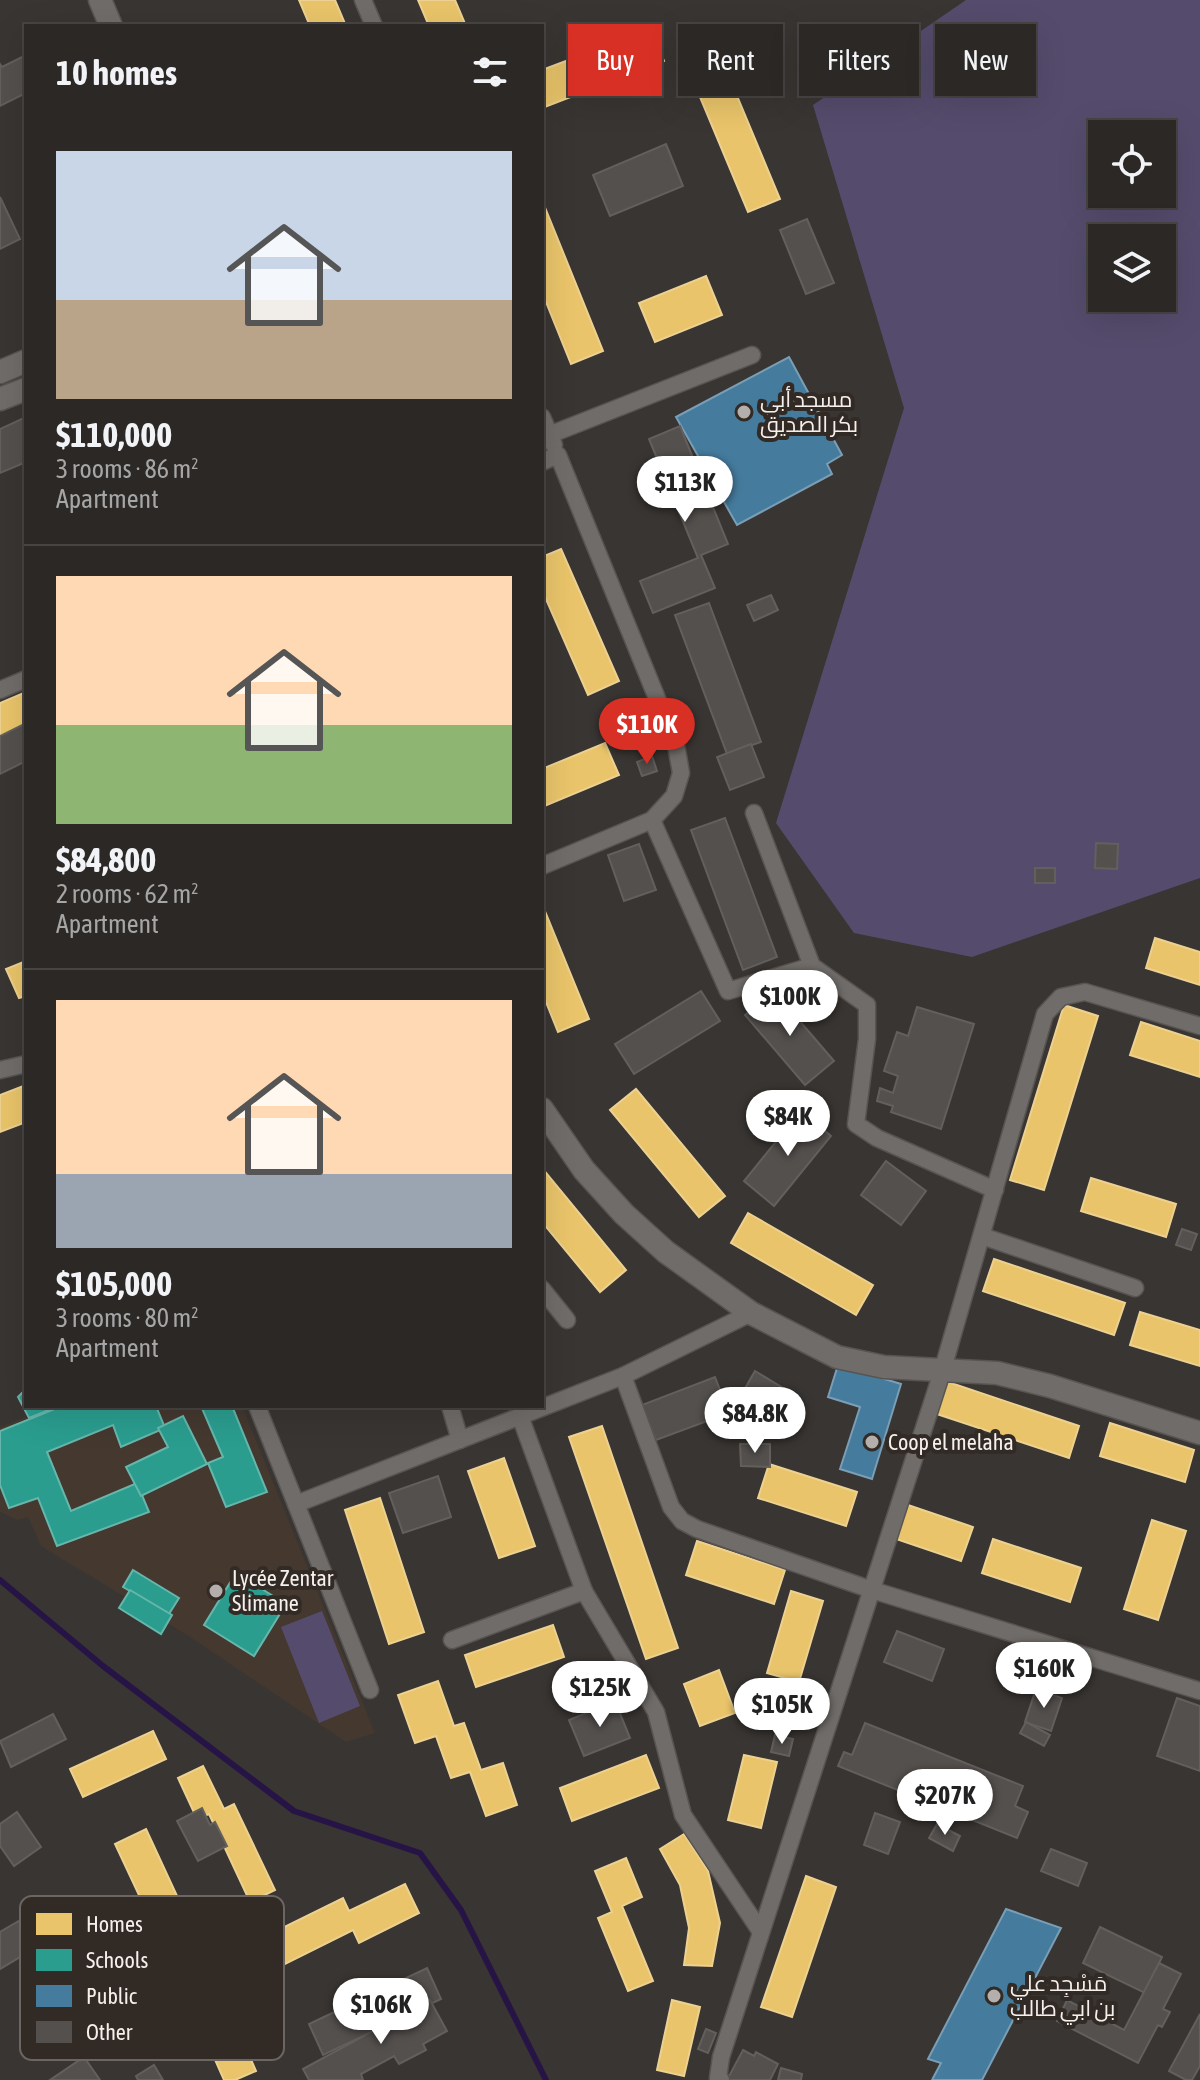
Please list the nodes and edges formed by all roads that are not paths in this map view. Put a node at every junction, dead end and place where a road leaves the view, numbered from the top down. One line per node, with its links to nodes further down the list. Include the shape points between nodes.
1 (100, 0): 3 (main road)
2 (363, 0): 4 (street)
3 (110, 24)
4 (373, 24)
5 (752, 355): 11 (street)
6 (24, 362): 7 (main road)
7 (0, 372)
8 (24, 390): 9 (main road)
9 (0, 399)
10 (544, 422): 11 (street)
11 (549, 435): 12 (street)
12 (550, 459): 16 (street, via 676,745 681,773 674,796)
13 (24, 680): 14 (street)
14 (0, 690)
15 (754, 813): 18 (street)
16 (652, 820): 17 (street); 18 (street, via 728,991)
17 (544, 865)
18 (812, 966): 23 (street, via 867,1005 856,1124)
19 (1200, 1026): 23 (street, via 1085,992 1061,997 1045,1014)
20 (24, 1064): 21 (street)
21 (0, 1070)
22 (544, 1112): 27 (main road, via 584,1170 624,1214 666,1252)
23 (995, 1190): 24 (street)
24 (982, 1236): 25 (street); 29 (street)
25 (1135, 1288)
26 (544, 1291): 28 (street)
27 (751, 1313): 29 (main road, via 837,1357); 30 (street)
28 (567, 1320)
29 (942, 1372): 36 (main road, via 997,1373); 39 (street)
30 (623, 1376): 31 (street); 39 (street, via 664,1491 682,1521)
31 (544, 1407)
32 (258, 1408): 38 (street)
33 (451, 1408): 37 (street)
34 (541, 1408): 35 (street)
35 (520, 1416): 37 (street); 40 (street)
36 (1200, 1433)
37 (460, 1440): 38 (street)
38 (296, 1504): 42 (street)
39 (872, 1590): 43 (street); 44 (street)
40 (584, 1591): 41 (street); 44 (street, via 656,1712 683,1815)
41 (452, 1640)
42 (370, 1690)
43 (1200, 1691)
44 (761, 1932): 45 (street, via 721,2057)
45 (721, 2080)

